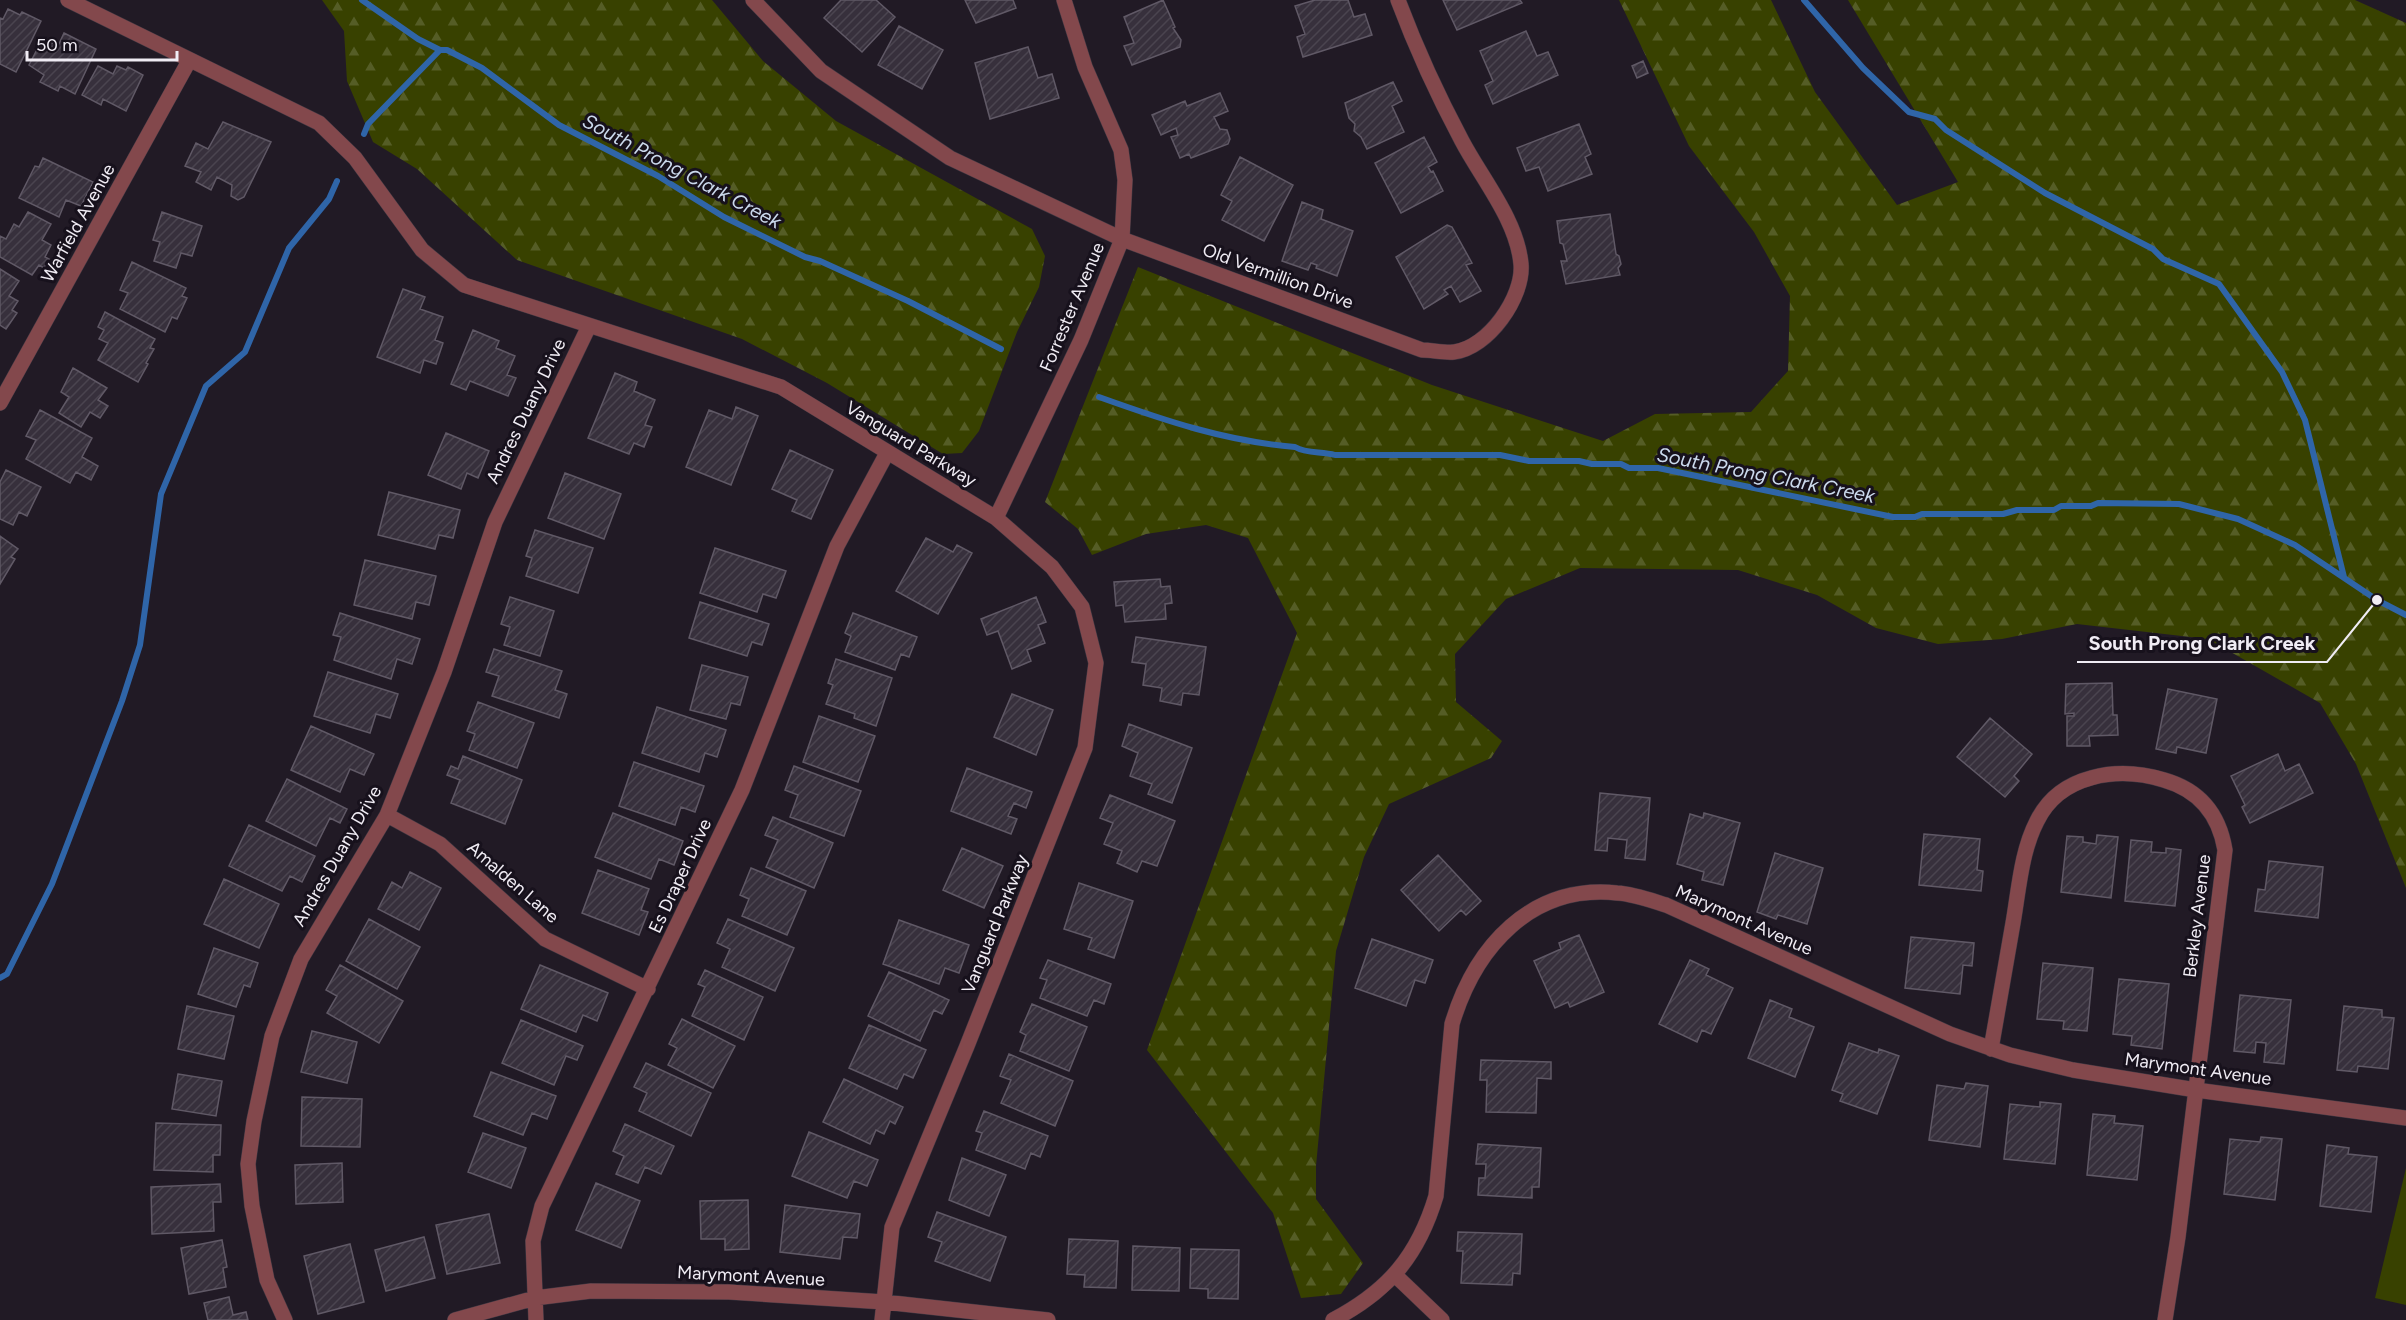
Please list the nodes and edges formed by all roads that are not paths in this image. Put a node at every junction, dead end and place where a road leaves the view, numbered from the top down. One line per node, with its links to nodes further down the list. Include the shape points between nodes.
1 (68, 0): 5 (street, Vanguard Parkway)
2 (753, 0): 6 (street, Old Vermillion Drive, via 821,71 950,159)
3 (1064, 0): 6 (street, Forrester Avenue, via 1085,67 1121,150 1125,180)
4 (1398, 0): 6 (street, Old Vermillion Drive, via 1462,141 1510,225 1521,265 1516,294 1502,322 1456,352 1422,350)
5 (189, 61): 7 (street, Vanguard Parkway, via 319,123 356,158 422,250 464,285); 8 (street, Warfield Avenue)
6 (1122, 239): 10 (street, Forrester Avenue, via 1081,340)
7 (589, 326): 9 (street, Vanguard Parkway, via 781,387); 11 (street, Andres Duany Drive, via 495,522 444,672)
8 (0, 403)
9 (887, 453): 10 (street, Vanguard Parkway); 12 (street, Es Draper Drive, via 837,546 742,790)
10 (996, 518): 18 (street, Vanguard Parkway, via 1052,567 1082,607 1096,663 1085,747 892,1227)
11 (387, 815): 12 (street, Amalden Lane, via 440,844 545,939); 19 (street, Andres Duany Drive, via 301,959 272,1036 254,1121 248,1164 252,1206 267,1280)
12 (648, 989): 17 (street, Es Draper Drive, via 542,1206 533,1241)
13 (1991, 1049): 14 (street, Marymont Avenue, via 2073,1070); 14 (street, Berkley Avenue, via 2025,852 2037,820 2055,797 2078,781 2113,772 2163,779 2189,789 2206,804 2217,820 2225,850); 16 (street, Marymont Avenue, via 1666,905 1618,893 1552,899 1530,909 1510,926 1483,957 1460,997 1448,1050 1436,1196 1418,1240)
14 (2196, 1090): 15 (street, Marymont Avenue); 26 (street, Berkley Avenue)
15 (2406, 1118)
16 (1395, 1275): 24 (street, Marymont Avenue, via 1362,1305); 25 (street)
17 (535, 1299): 18 (street, Marymont Avenue, via 591,1291 729,1293); 20 (street, Marymont Avenue); 21 (street, Es Draper Drive)
18 (884, 1302): 22 (street); 23 (street, Marymont Avenue)
19 (285, 1320)
20 (455, 1320)
21 (536, 1320)
22 (882, 1320)
23 (1048, 1320)
24 (1334, 1320)
25 (1442, 1320)
26 (2165, 1320)

